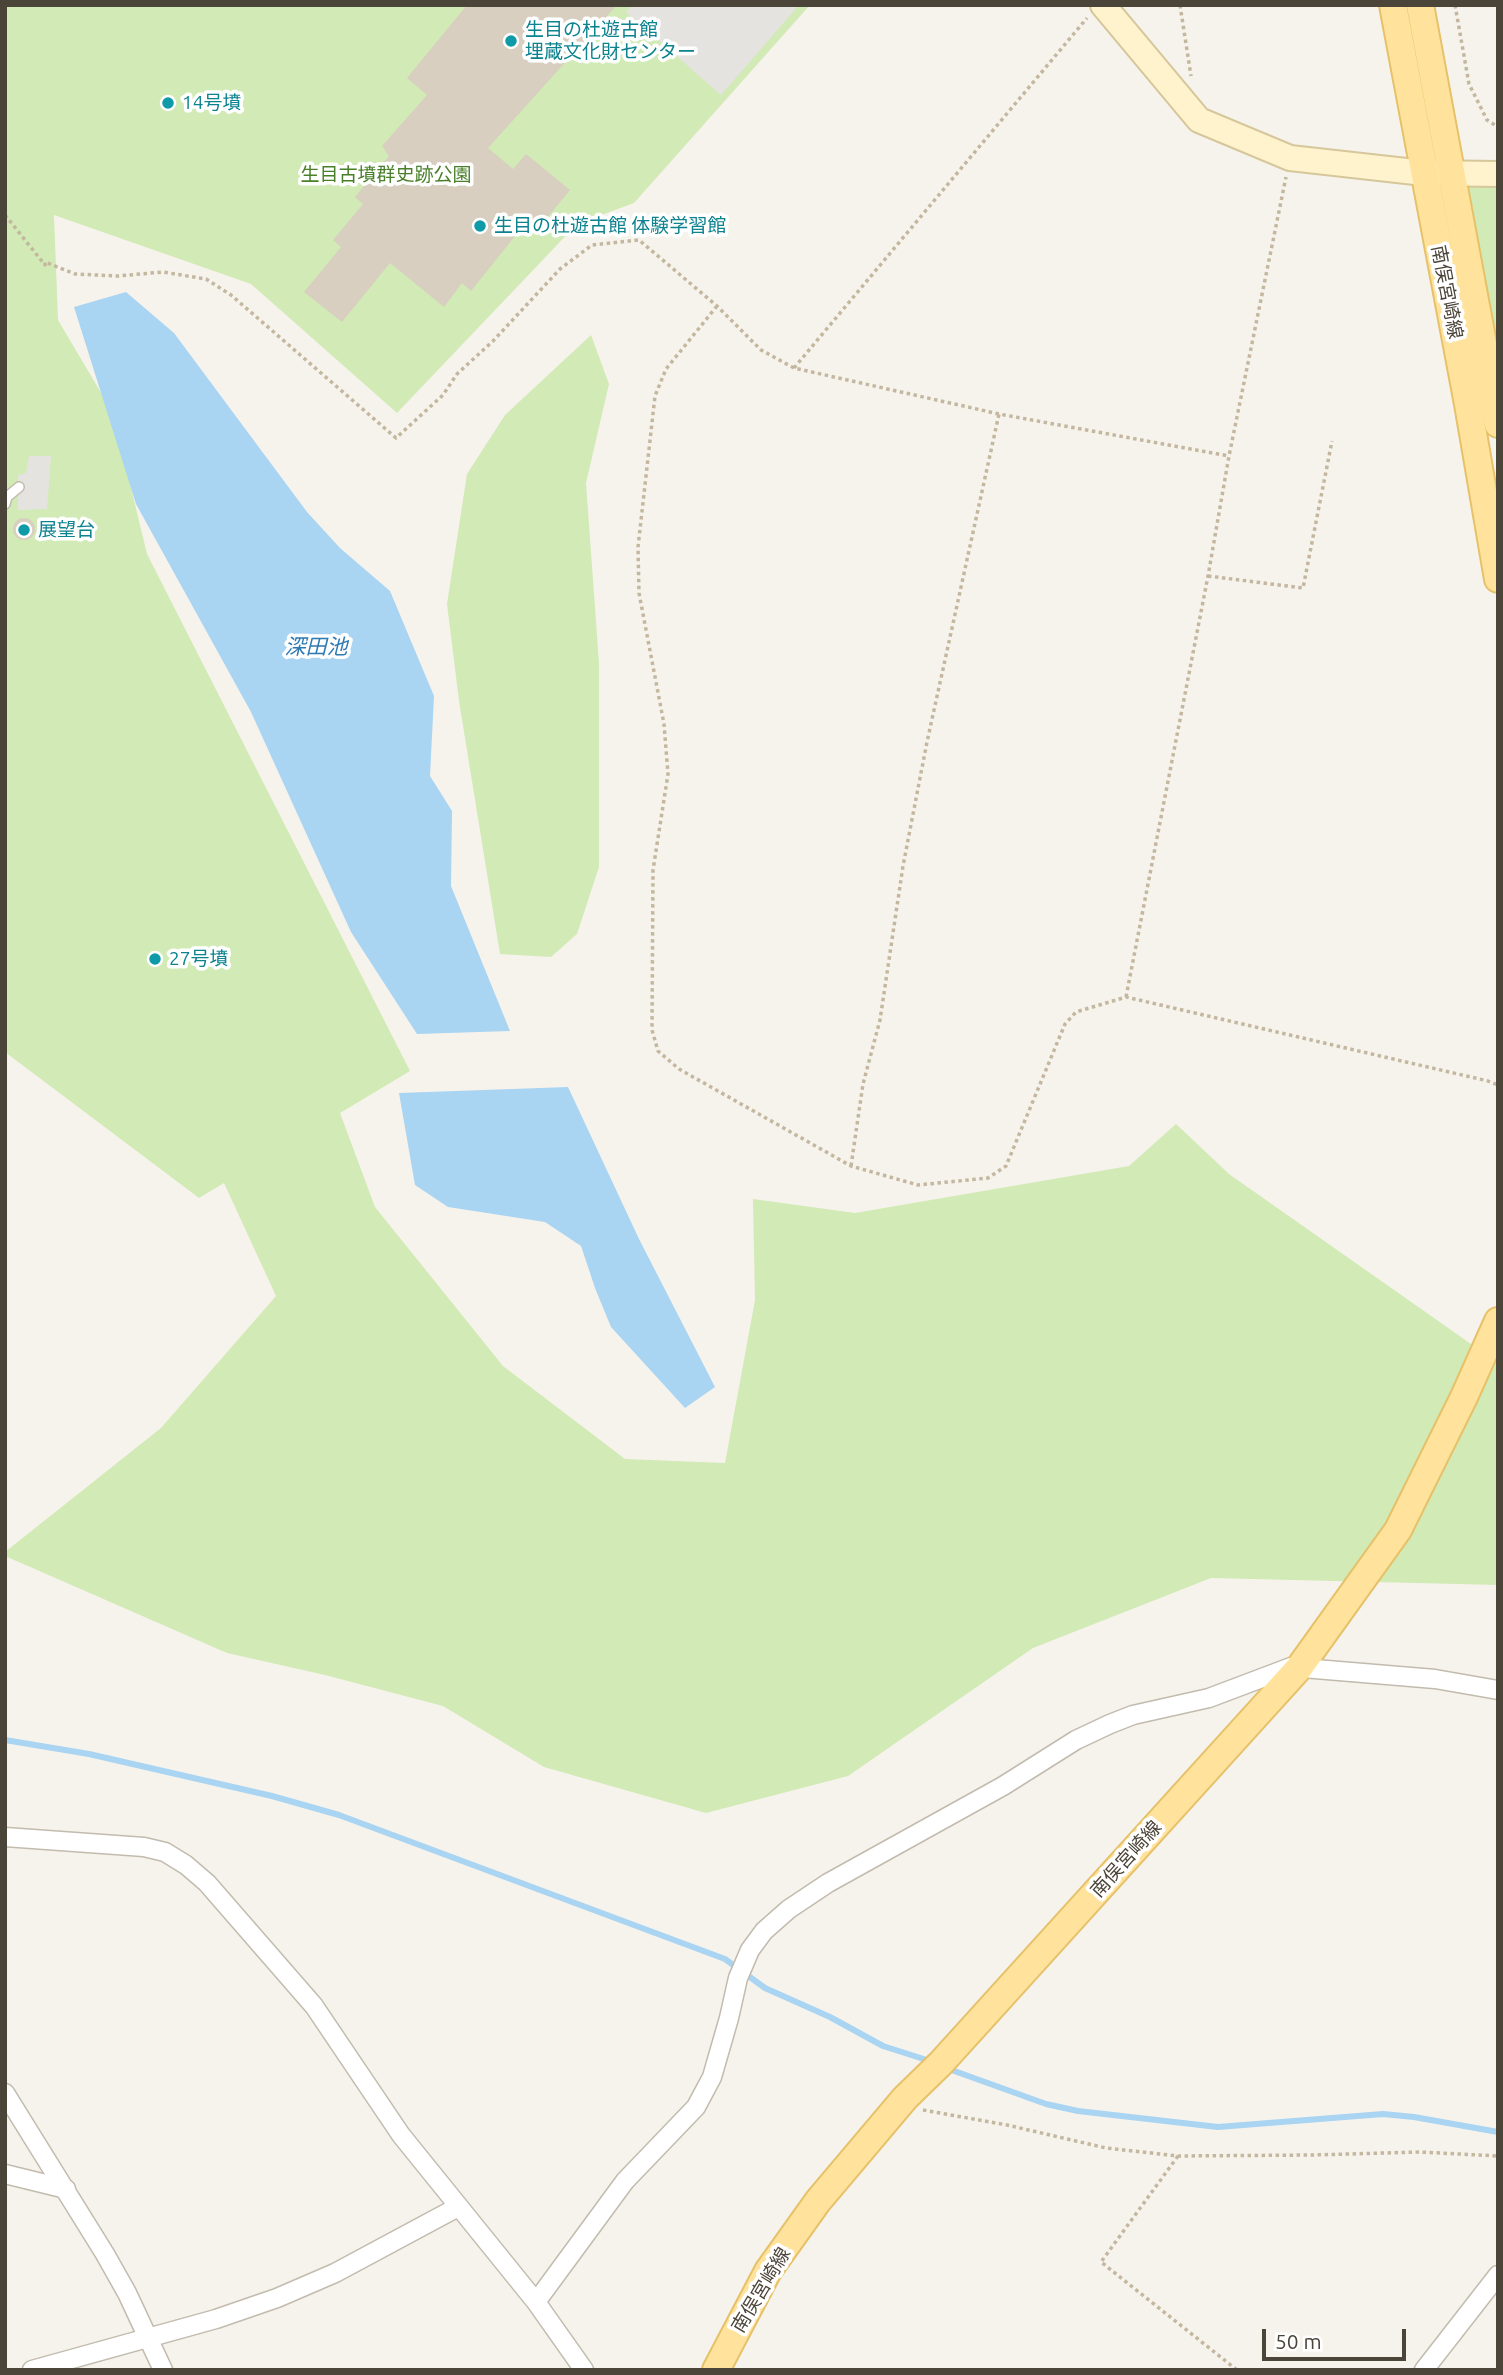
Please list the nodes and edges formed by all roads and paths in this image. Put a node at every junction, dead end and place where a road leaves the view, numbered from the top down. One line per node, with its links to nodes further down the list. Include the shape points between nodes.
1 (1180, 5): 6 (path)
2 (1392, 5): 9 (main road, 南俣宮崎線)
3 (1420, 5): 9 (main road, 南俣宮崎線)
4 (1455, 5): 7 (path, via 1469,84 1487,120)
5 (1098, 9): 8 (street, via 1199,120); 13 (path)
6 (1192, 82)
7 (1498, 128)
8 (1290, 158): 9 (street); 17 (path)
9 (1437, 172): 10 (street); 15 (main road, 南俣宮崎線); 21 (main road, 南俣宮崎線, via 1468,404)
10 (1498, 174)
11 (5, 215): 12 (path, via 45,265 75,274 163,272 206,279 231,295 396,438 443,395 457,374 560,269 592,245 639,240)
12 (717, 306): 13 (path, via 761,350); 24 (path, via 666,369 655,396 638,547 639,593 664,724 668,775 653,870 652,1030 658,1051 679,1069)
13 (794, 368): 14 (path)
14 (999, 414): 17 (path); 24 (path, via 925,754)
15 (1498, 424)
16 (1332, 440): 20 (path, via 1303,589)
17 (1229, 456): 20 (path)
18 (19, 487): 19 (lane)
19 (5, 504)
20 (1208, 576): 22 (path)
21 (1498, 579)
22 (1126, 997): 23 (path); 24 (path, via 1076,1012 1065,1024 1006,1166 988,1178 918,1185)
23 (1498, 1085)
24 (850, 1166)
25 (1498, 1321): 26 (main road, 南俣宮崎線, via 1398,1530)
26 (1299, 1668): 27 (street, via 1435,1679); 30 (main road, 南俣宮崎線); 37 (street, via 1209,1698 1133,1715 1076,1740 789,1909 750,1950 712,2077 696,2106 625,2182)
27 (1498, 1690)
28 (5, 1837): 35 (street, via 144,1847 165,1852 207,1882 314,2006 401,2135)
29 (5, 2093): 34 (street)
30 (902, 2102): 31 (path, via 1106,2148); 42 (main road, 南俣宮崎線, via 818,2202 768,2271)
31 (1178, 2156): 32 (path, via 1420,2152); 43 (path, via 1101,2262)
32 (1498, 2156)
33 (5, 2174): 34 (street)
34 (66, 2189): 38 (street, via 127,2293)
35 (458, 2207): 37 (street); 38 (street, via 323,2278)
36 (1498, 2275): 44 (street)
37 (536, 2302): 41 (street)
38 (148, 2339): 39 (street); 40 (street)
39 (32, 2370)
40 (163, 2370)
41 (584, 2370)
42 (716, 2370)
43 (1237, 2370)
44 (1424, 2370)

